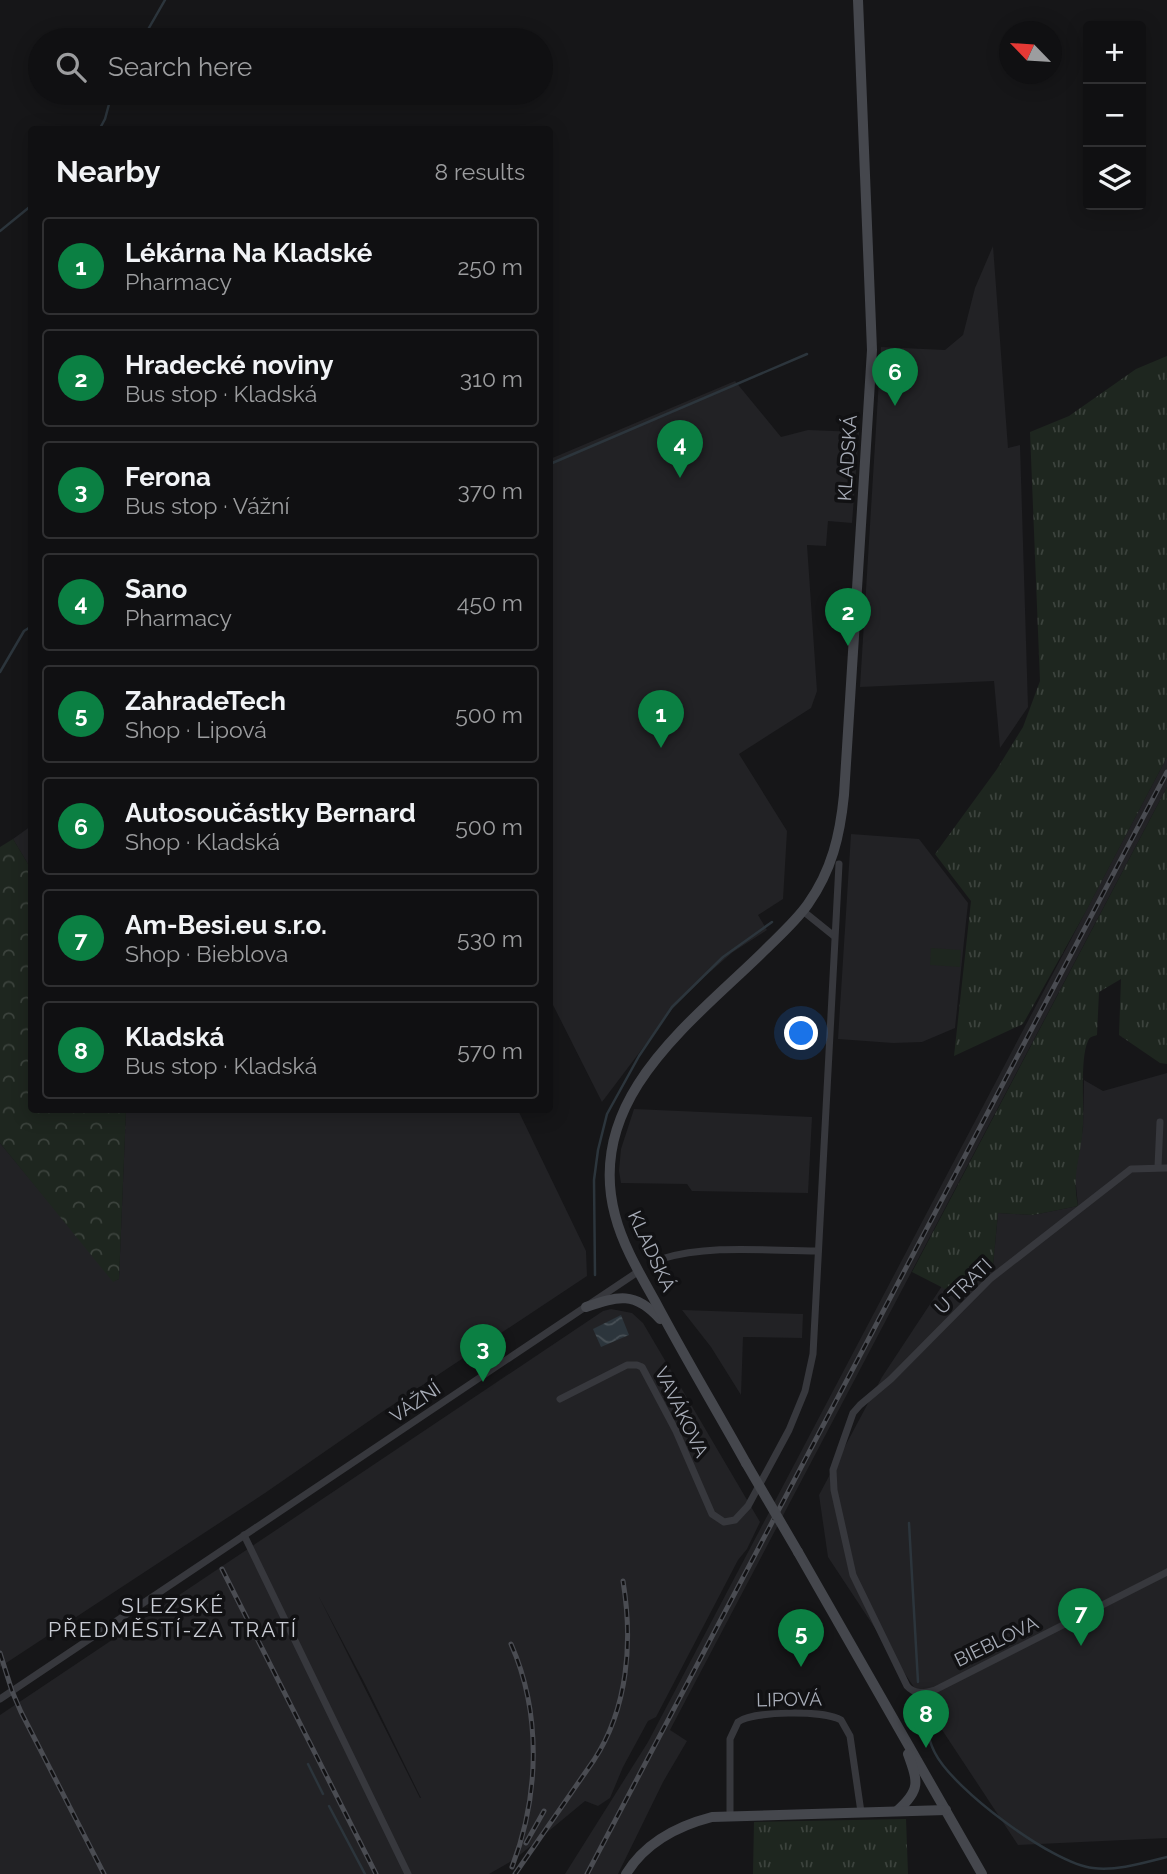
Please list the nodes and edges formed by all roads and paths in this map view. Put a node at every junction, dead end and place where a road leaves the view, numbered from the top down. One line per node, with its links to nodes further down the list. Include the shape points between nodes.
1 (858, 0): 3 (main road, KLADSKÁ, via 871,310 869,408 841,828 830,863)
2 (839, 864): 4 (street)
3 (803, 911): 4 (street); 10 (main road, KLADSKÁ, via 658,1056 625,1105 612,1149 612,1198 619,1229)
4 (834, 936): 8 (street)
5 (1160, 1122): 6 (street)
6 (1158, 1167): 7 (street, U TRATI); 16 (street, U TRATI, via 1131,1169 990,1279 856,1409 833,1471 834,1490 853,1575)
7 (1167, 1168)
8 (818, 1251): 9 (street, KLADSKÁ, via 724,1250); 13 (street, VAVÁKOVA, via 813,1354 805,1391 748,1506 735,1520 720,1520 712,1514 642,1367 627,1365)
9 (661, 1259)
10 (639, 1271): 11 (street, VÁŽNÍ); 12 (main road, KLADSKÁ)
11 (586, 1307): 12 (main road, via 629,1298 647,1306); 14 (street, VÁŽNÍ)
12 (670, 1329): 18 (main road, KLADSKÁ, bridge)
13 (560, 1399)
14 (244, 1535): 17 (street, VÁŽNÍ); 23 (street)
15 (1167, 1572): 16 (street, BIEBLOVA, via 935,1690)
16 (912, 1691)
17 (0, 1699)
18 (899, 1728): 19 (main road, KLADSKÁ); 20 (main road, via 917,1781 912,1797)
19 (946, 1810): 20 (main road); 25 (main road, KLADSKÁ)
20 (896, 1811): 21 (main road)
21 (861, 1812): 22 (main road); 22 (street, LIPOVÁ, via 850,1736 841,1720 824,1714 754,1715 738,1722 730,1739)
22 (730, 1815): 24 (main road, via 667,1834)
23 (408, 1874)
24 (626, 1874)
25 (982, 1874)

